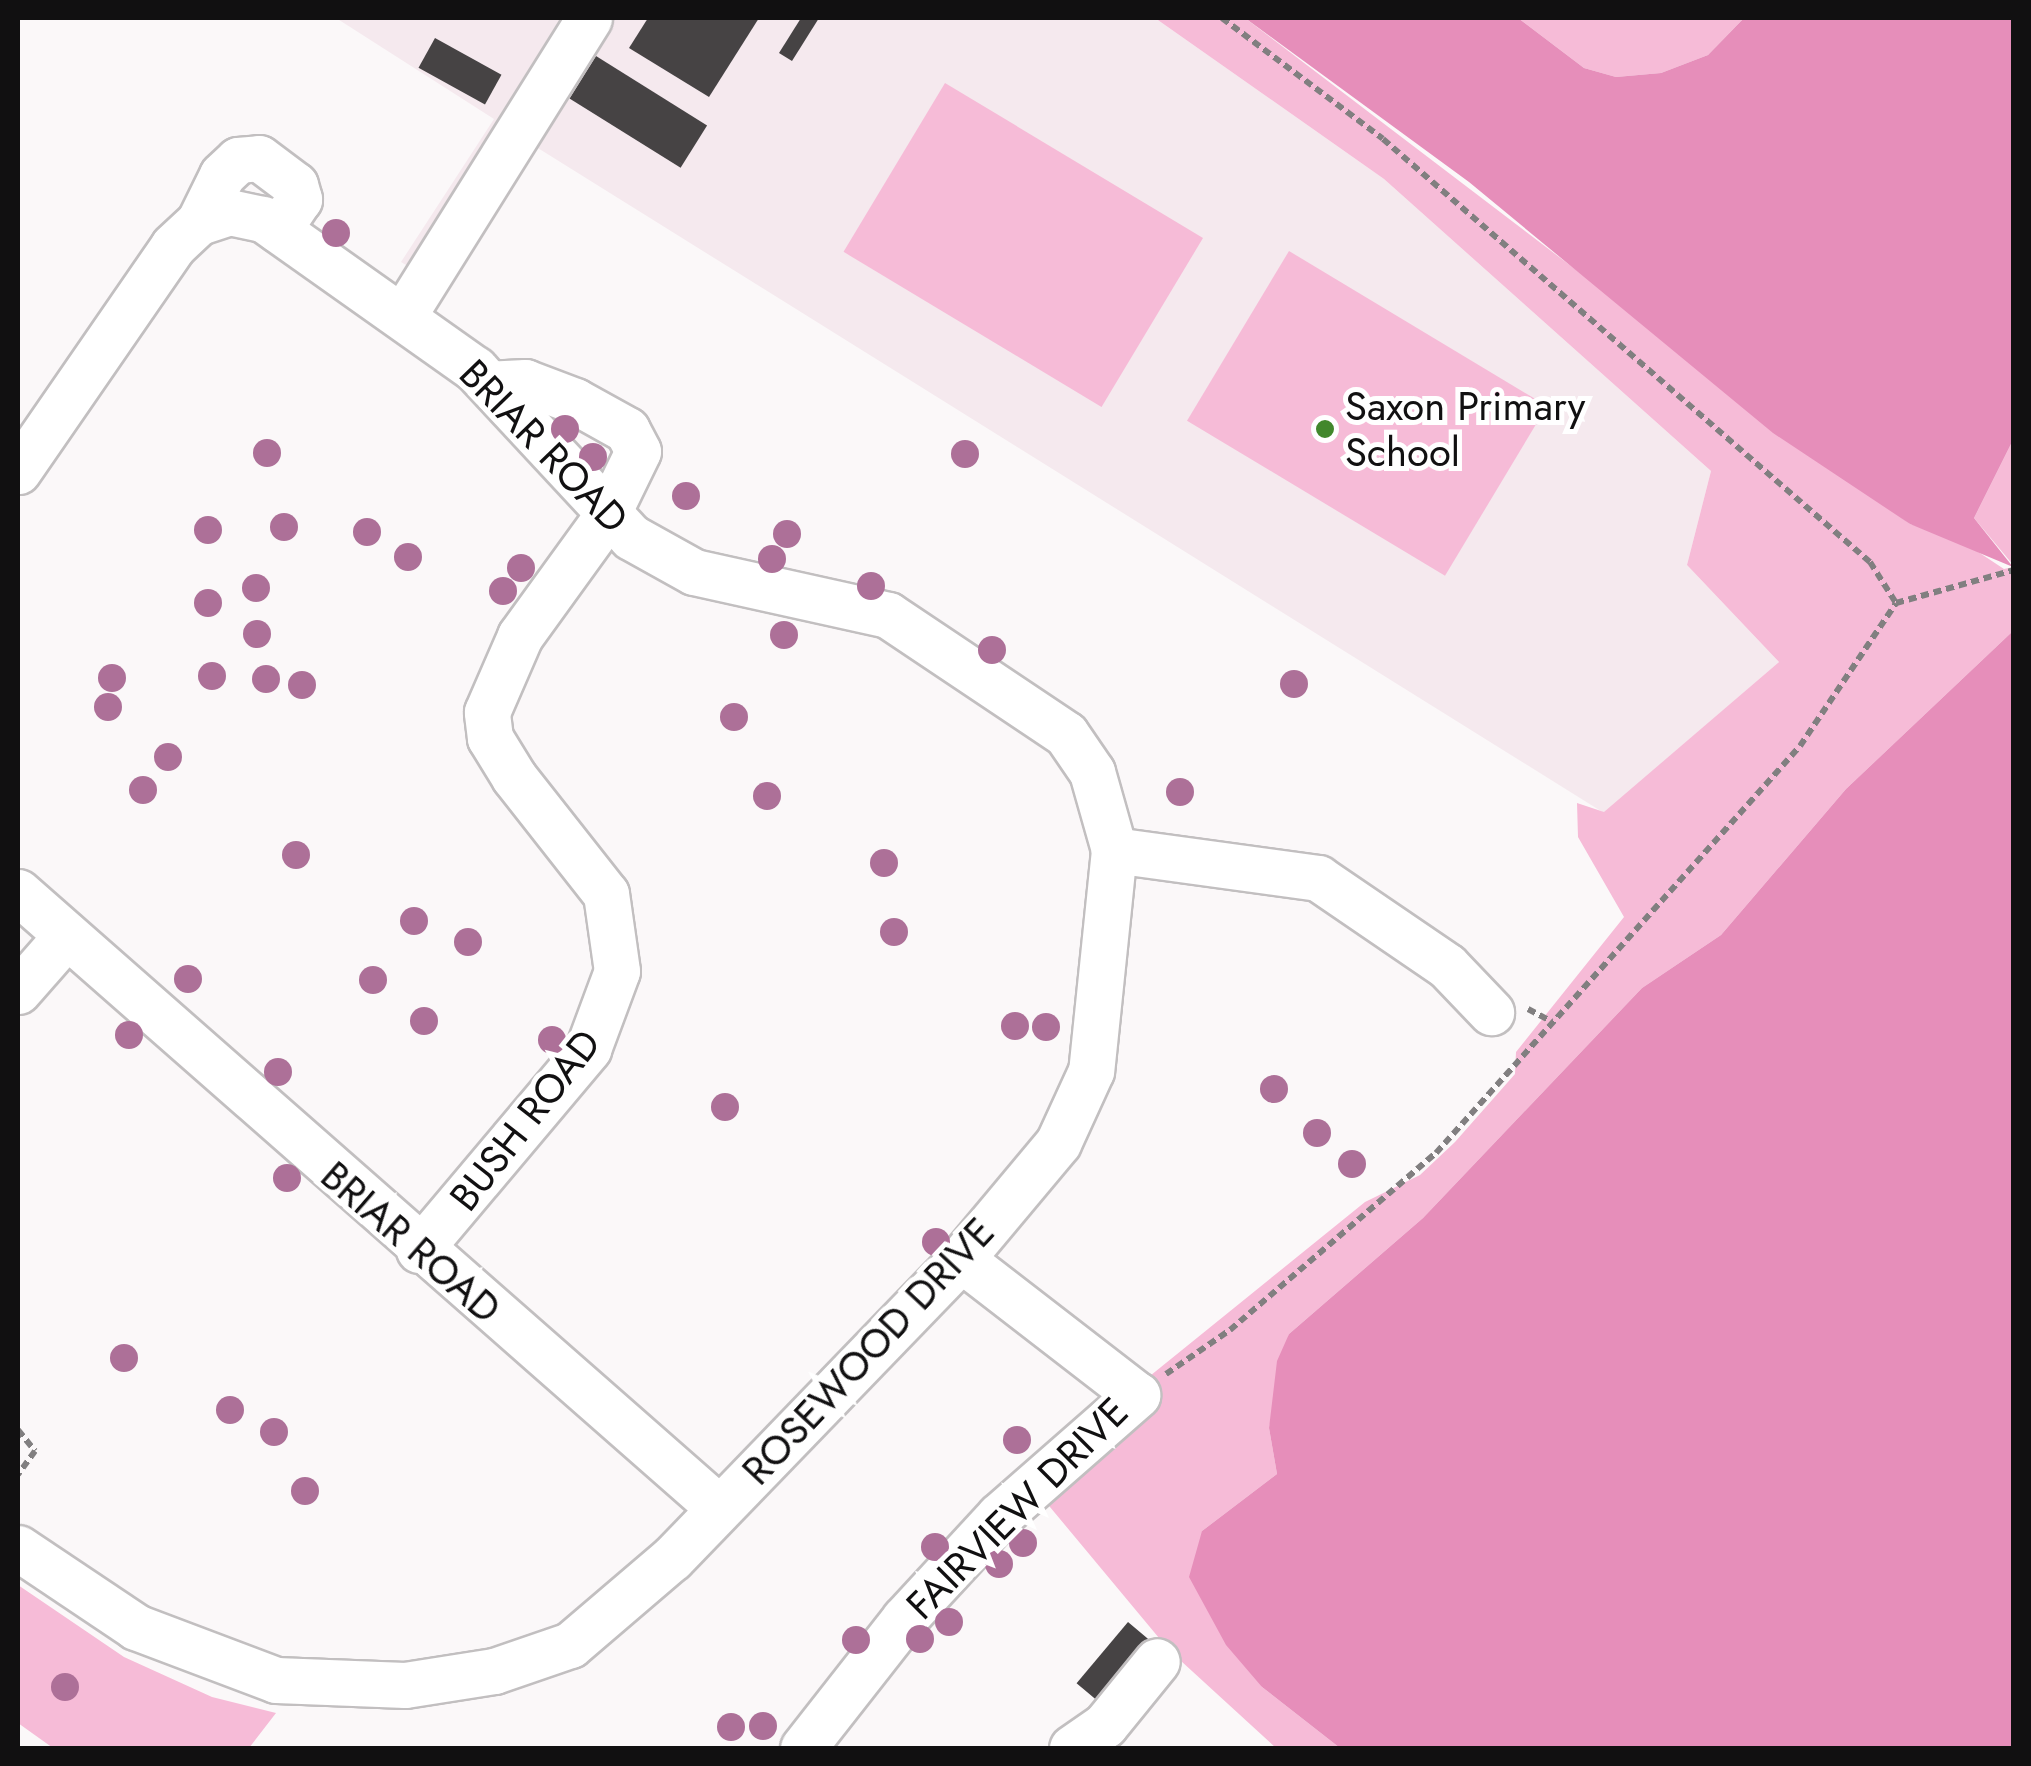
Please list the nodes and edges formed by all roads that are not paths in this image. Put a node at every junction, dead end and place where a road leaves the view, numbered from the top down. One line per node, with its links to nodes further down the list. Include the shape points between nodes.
1 (589, 18): 2 (street)
2 (403, 316): 3 (street, BRIAR ROAD); 4 (street, BRIAR ROAD, via 278,230 229,212 199,222 173,246)
3 (490, 384): 5 (street, BRIAR ROAD); 5 (street, BUSH ROAD, via 526,382 627,430 638,451)
4 (18, 471)
5 (606, 517): 6 (street, BRIAR ROAD, via 694,572 844,600 888,616 939,649 1066,734 1092,772); 11 (street, BUSH ROAD, via 520,636 487,712 490,738 514,777 606,894 618,971 588,1049)
6 (1114, 850): 10 (street, via 1318,878 1447,966); 12 (street, ROSEWOOD DRIVE, via 1083,1102)
7 (18, 892): 8 (street, BRIAR ROAD)
8 (67, 935): 9 (street); 11 (street, BRIAR ROAD)
9 (18, 991)
10 (1492, 1012)
11 (419, 1250): 13 (street, BRIAR ROAD)
12 (961, 1259): 13 (street, ROSEWOOD DRIVE); 17 (street, FAIRVIEW DRIVE, via 1137,1394 999,1516 904,1619)
13 (719, 1508): 14 (street, ROSEWOOD DRIVE, via 622,1607 570,1645 494,1671 406,1684 276,1680 220,1664 87,1600)
14 (18, 1548)
15 (1157, 1662): 16 (street, via 1105,1725)
16 (1077, 1742)
17 (803, 1748)

